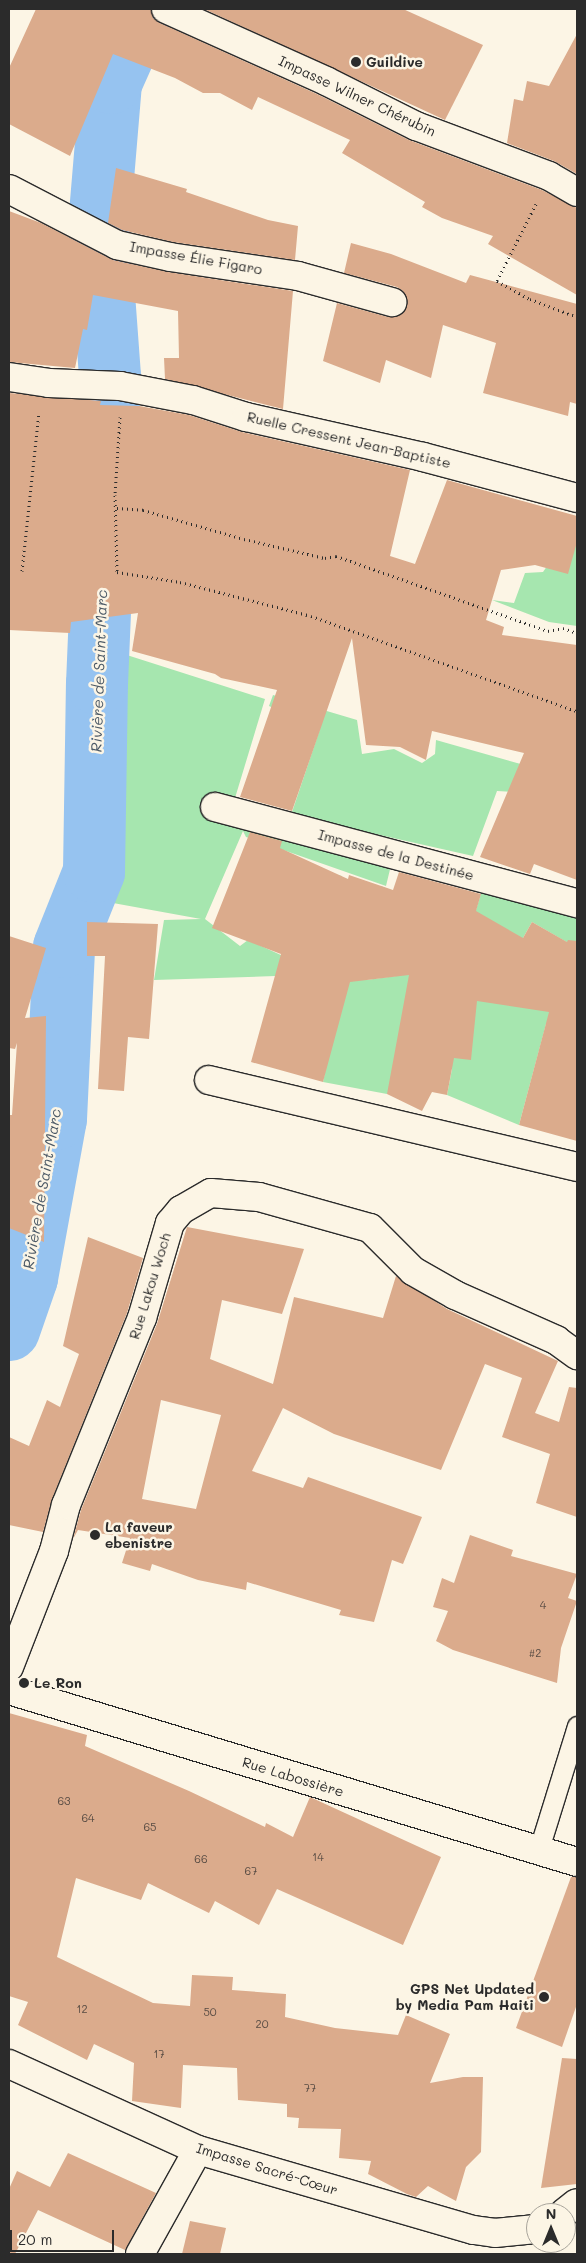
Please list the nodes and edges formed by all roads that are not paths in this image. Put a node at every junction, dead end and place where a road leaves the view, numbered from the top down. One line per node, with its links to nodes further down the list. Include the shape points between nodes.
1 (166, 9): 3 (street, Impasse Wilner Chérubin, via 326,80 416,126 549,176)
2 (9, 189): 4 (street, Impasse Élie Figaro, via 117,245 170,257 298,276)
3 (577, 192)
4 (392, 302)
5 (9, 377): 6 (street, Ruelle Cressent Jean-Baptiste, via 44,383 114,386 193,400 246,417 406,453)
6 (577, 498)
7 (215, 807): 8 (street, Impasse de la Destinée)
8 (577, 903)
9 (209, 1080): 10 (street)
10 (577, 1167)
11 (577, 1355): 12 (street, Rue Lakou Woch, via 556,1340 455,1295 413,1271 370,1228 259,1197 211,1193 181,1210 170,1223 142,1318 66,1505 54,1551)
12 (9, 1667)
13 (9, 1690): 15 (street, Rue Labossière)
14 (577, 1726): 15 (lane)
15 (538, 1852): 16 (street, Rue Labossière)
16 (577, 1862)
17 (9, 2064): 18 (street, Impasse Sacré-Cœur)
18 (198, 2150): 19 (street, Impasse Sacré-Cœur, via 474,2230 504,2233); 20 (street)
19 (526, 2230)
20 (140, 2254)

